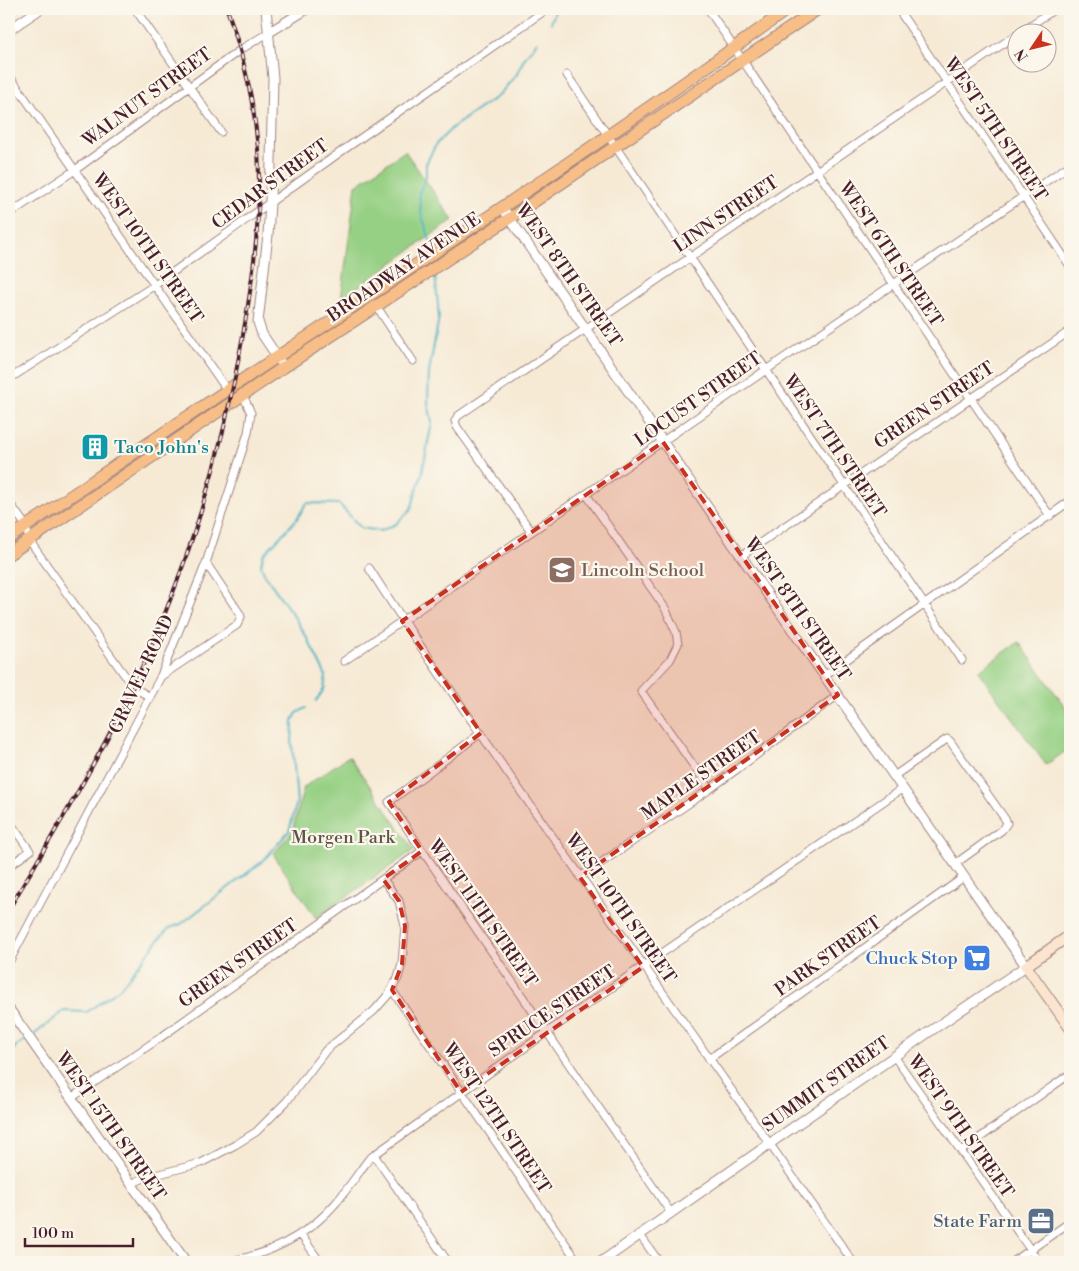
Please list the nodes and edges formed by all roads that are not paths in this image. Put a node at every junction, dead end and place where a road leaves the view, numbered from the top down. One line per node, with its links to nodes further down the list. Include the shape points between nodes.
1 (40, 9): 12 (street)
2 (135, 9): 20 (street)
3 (266, 9): 13 (street)
4 (306, 9): 13 (street, WALNUT STREET)
5 (708, 9): 15 (street, WEST 6TH STREET)
6 (788, 9): 15 (highway, BROADWAY AVENUE)
7 (818, 9): 16 (highway, BROADWAY AVENUE)
8 (898, 9): 19 (street, WEST 5TH STREET)
9 (1055, 9): 11 (street)
10 (544, 10): 28 (street, CEDAR STREET)
11 (1035, 22)
12 (9, 30)
13 (268, 33): 20 (street, WALNUT STREET); 28 (street, via 273,78)
14 (1006, 42): 19 (street, LINN STREET)
15 (734, 48): 16 (street, WEST 6TH STREET); 22 (highway, BROADWAY AVENUE)
16 (743, 60): 23 (highway, BROADWAY AVENUE); 26 (street, WEST 6TH STREET)
17 (9, 75): 25 (street, WEST 10TH STREET)
18 (567, 75): 22 (street, WEST 7TH STREET)
19 (947, 82): 26 (street, LINN STREET); 27 (street, WEST 5TH STREET)
20 (189, 86): 21 (street); 25 (street, WALNUT STREET)
21 (221, 132)
22 (606, 135): 23 (street, WEST 7TH STREET); 29 (highway, BROADWAY AVENUE)
23 (614, 146): 31 (highway, BROADWAY AVENUE); 32 (street, WEST 7TH STREET)
24 (1070, 165): 27 (street, LOCUST STREET)
25 (75, 170): 30 (street, WALNUT STREET); 35 (street, WEST 10TH STREET)
26 (817, 171): 32 (street, LINN STREET); 34 (street, WEST 6TH STREET)
27 (1023, 196): 33 (street, WEST 5TH STREET); 34 (street, LOCUST STREET)
28 (270, 203): 35 (street, CEDAR STREET); 40 (street, via 258,322 262,334)
29 (502, 207): 31 (street, WEST 8TH STREET); 36 (highway, BROADWAY AVENUE)
30 (9, 214)
31 (510, 218): 37 (highway, BROADWAY AVENUE); 38 (street, WEST 8TH STREET)
32 (690, 257): 38 (street, LINN STREET); 43 (street, WEST 7TH STREET)
33 (1070, 266)
34 (894, 284): 43 (street, LOCUST STREET); 47 (street, WEST 6TH STREET)
35 (156, 285): 44 (street, CEDAR STREET); 45 (street, WEST 10TH STREET)
36 (369, 296): 37 (street); 40 (highway, BROADWAY AVENUE)
37 (376, 306): 41 (street); 42 (highway, BROADWAY AVENUE)
38 (586, 328): 48 (street, WEST 8TH STREET); 55 (street, LINN STREET, via 455,421)
39 (1070, 331): 47 (street, GREEN STREET)
40 (278, 356): 42 (street); 45 (highway, BROADWAY AVENUE)
41 (413, 361)
42 (284, 367): 46 (highway, BROADWAY AVENUE)
43 (766, 370): 48 (street, LOCUST STREET); 49 (street, WEST 7TH STREET)
44 (9, 379)
45 (232, 387): 46 (street, GRAVEL ROAD); 54 (highway, BROADWAY AVENUE)
46 (243, 395): 57 (highway, BROADWAY AVENUE); 60 (street, GRAVEL ROAD, via 251,413 248,433)
47 (971, 399): 49 (street, GREEN STREET); 53 (street, WEST 6TH STREET)
48 (663, 442): 50 (street, LOCUST STREET); 59 (street, WEST 8TH STREET)
49 (843, 485): 59 (street, GREEN STREET); 62 (street, WEST 7TH STREET)
50 (586, 494): 55 (street, LOCUST STREET); 73 (street, via 665,608 676,632 678,644 670,660 641,691)
51 (1070, 501): 53 (street)
52 (9, 502): 54 (street)
53 (1050, 516): 62 (street)
54 (26, 526): 56 (highway, BROADWAY AVENUE); 57 (street)
55 (531, 531): 63 (street, LOCUST STREET)
56 (9, 538)
57 (29, 540): 58 (highway, BROADWAY AVENUE); 69 (street, via 133,687)
58 (9, 554)
59 (741, 556): 66 (street, WEST 8TH STREET)
60 (206, 563): 67 (street, GRAVEL ROAD); 67 (street, via 240,614 240,622)
61 (369, 568): 63 (street, WEST 10TH STREET)
62 (924, 605): 64 (street, WEST 7TH STREET); 66 (street)
63 (402, 620): 65 (street, LOCUST STREET); 70 (street, WEST 10TH STREET)
64 (962, 660)
65 (344, 661)
66 (824, 676): 68 (street, WEST 8TH STREET)
67 (160, 678): 69 (street, GRAVEL ROAD)
68 (838, 696): 71 (street, WEST 8TH STREET); 73 (street, MAPLE STREET)
69 (150, 697): 82 (street, GRAVEL ROAD)
70 (481, 734): 75 (street, WEST 11TH STREET, via 389,802); 78 (street, WEST 10TH STREET)
71 (894, 776): 72 (street, WEST 8TH STREET); 76 (street, via 946,739 1008,823)
72 (903, 788): 76 (street, WEST 8TH STREET); 84 (street, SPRUCE STREET)
73 (710, 789): 78 (street, MAPLE STREET)
74 (9, 821): 77 (street, via 30,851)
75 (422, 851): 80 (street, GREEN STREET); 88 (street, WEST 11TH STREET)
76 (955, 864): 79 (street, WEST 8TH STREET)
77 (9, 866)
78 (580, 877): 84 (street, WEST 10TH STREET)
79 (964, 877): 83 (street, WEST 8TH STREET); 90 (street, PARK STREET)
80 (383, 879): 85 (street, via 398,901 405,926 402,964); 93 (street, GREEN STREET)
81 (1070, 935): 83 (main road, SUMMIT STREET)
82 (9, 962)
83 (1026, 966): 87 (main road, WEST 8TH STREET); 89 (street, SUMMIT STREET)
84 (643, 967): 88 (street, SPRUCE STREET); 90 (street, WEST 10TH STREET)
85 (392, 990): 92 (street, WEST 12TH STREET); 97 (street, via 374,1011 326,1050 287,1102 256,1132 201,1163)
86 (9, 1009): 93 (street, WEST 15TH STREET)
87 (1070, 1028)
88 (547, 1032): 92 (street, SPRUCE STREET); 98 (street, WEST 11TH STREET)
89 (894, 1056): 94 (street, SUMMIT STREET); 95 (street, WEST 9TH STREET)
90 (709, 1059): 94 (street, WEST 10TH STREET)
91 (1070, 1074): 95 (street)
92 (461, 1092): 96 (street, SPRUCE STREET); 107 (street, WEST 12TH STREET)
93 (71, 1098): 97 (street, WEST 15TH STREET)
94 (770, 1143): 98 (street, SUMMIT STREET); 110 (street, WEST 10TH STREET)
95 (961, 1151): 102 (street, WEST 9TH STREET)
96 (374, 1155): 100 (street, SPRUCE STREET, via 334,1205); 106 (street)
97 (131, 1184): 103 (street, WEST 15TH STREET)
98 (671, 1212): 101 (street, SUMMIT STREET)
99 (1070, 1222): 102 (street)
100 (301, 1235): 104 (street, SPRUCE STREET, via 250,1258); 105 (street)
101 (640, 1235): 108 (street, SUMMIT STREET); 109 (street)
102 (1030, 1250): 111 (street); 112 (street, WEST 9TH STREET)
103 (186, 1262)
104 (228, 1262)
105 (320, 1262)
106 (448, 1262)
107 (578, 1262)
108 (601, 1262)
109 (659, 1262)
110 (853, 1262)
111 (1012, 1262)
112 (1039, 1262)

